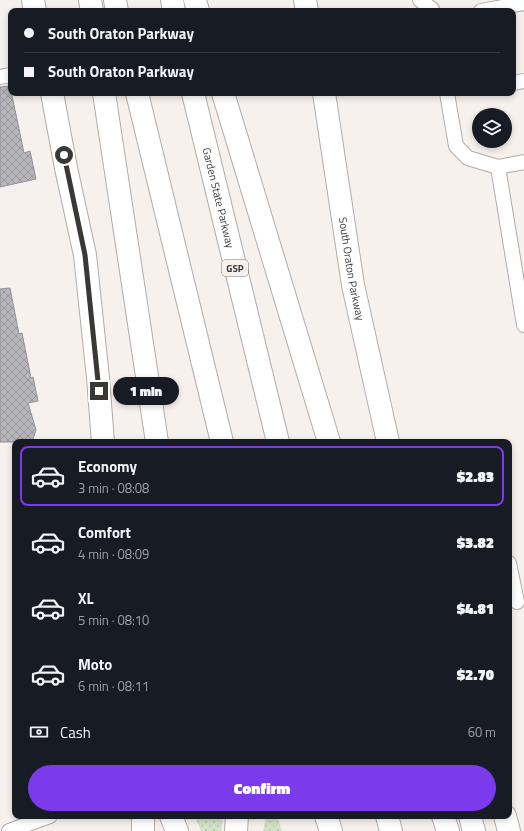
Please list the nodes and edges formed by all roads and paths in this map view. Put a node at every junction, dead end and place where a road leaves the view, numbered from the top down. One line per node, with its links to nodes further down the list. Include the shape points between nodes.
1 (420, 0): 3 (lane)
2 (524, 3): 4 (lane)
3 (432, 8)
4 (496, 8)
5 (53, 96): 15 (main road, via 85,255)
6 (104, 96): 16 (main road)
7 (138, 96): 17 (main road)
8 (194, 96): 18 (main road, Garden State Parkway / GSP)
9 (224, 96): 19 (main road)
10 (324, 96): 20 (main road, South Oraton Parkway, via 353,285)
11 (448, 96): 13 (lane, via 456,146 468,158)
12 (524, 162): 13 (lane)
13 (498, 168): 14 (lane)
14 (524, 325)
15 (103, 439)
16 (157, 439)
17 (221, 439)
18 (277, 439)
19 (328, 439)
20 (387, 439)
21 (512, 578): 22 (lane)
22 (517, 602)
23 (42, 819): 32 (lane)
24 (143, 819): 33 (main road)
25 (172, 819): 34 (main road)
26 (237, 819): 35 (main road)
27 (327, 819): 36 (main road)
28 (388, 819): 37 (main road)
29 (444, 819): 38 (main road)
30 (471, 819): 39 (main road)
31 (506, 819): 40 (main road)
32 (10, 831)
33 (143, 831)
34 (177, 831)
35 (236, 831)
36 (331, 831)
37 (391, 831)
38 (448, 831)
39 (474, 831)
40 (509, 831)

